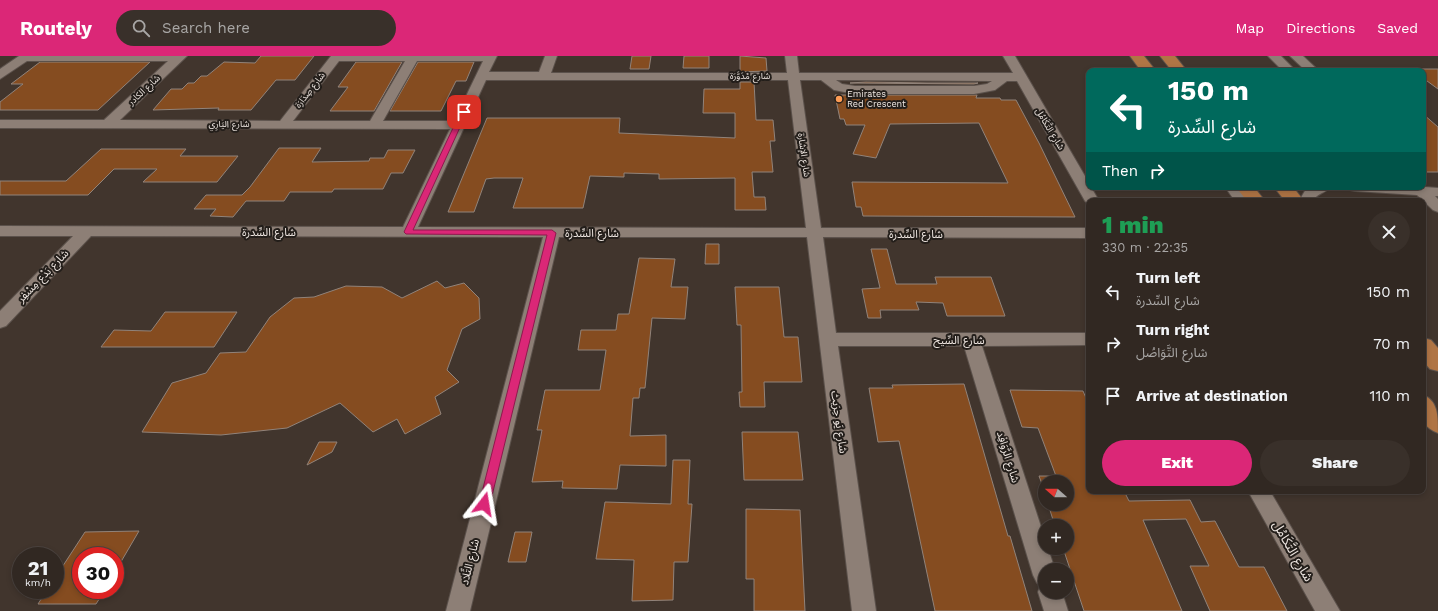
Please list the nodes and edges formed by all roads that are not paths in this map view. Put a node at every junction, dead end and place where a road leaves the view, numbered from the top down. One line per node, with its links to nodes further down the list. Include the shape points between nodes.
1 (551, 56): 19 (street)
2 (791, 56): 20 (street, شارع الإشارة)
3 (1009, 56): 21 (street, شارع التَّكَامُل)
4 (1137, 56): 13 (main road)
5 (1167, 56): 14 (main road)
6 (1274, 56): 15 (street)
7 (1296, 56): 16 (street)
8 (25, 57): 9 (street); 17 (street)
9 (180, 57): 23 (street, شارع الكادر)
10 (336, 57): 11 (street); 24 (street, شارع صِدَارَة)
11 (414, 57): 12 (street); 25 (street)
12 (490, 57): 18 (street)
13 (1147, 68)
14 (1177, 68)
15 (1287, 68)
16 (1310, 68)
17 (0, 75)
18 (481, 76): 19 (street, شارع مْدَوَّرَة); 26 (street)
19 (544, 76): 20 (street, شارع مْدَوَّرَة)
20 (794, 77): 21 (street, شارع مْدَوَّرَة, via 823,77 838,87 855,90 980,90 991,87 1004,77); 45 (street, شارع الإشارة)
21 (1019, 77): 34 (street, شارع التَّكَامُل)
22 (0, 124): 23 (street, شارع اليَارِي)
23 (108, 124): 24 (street, شارع اليَارِي)
24 (284, 124): 25 (street, شارع اليَارِي)
25 (374, 124): 26 (street, شارع اليَارِي)
26 (458, 125): 42 (street)
27 (1234, 190): 35 (street)
28 (1247, 190): 36 (main road)
29 (1285, 190): 37 (main road)
30 (1316, 190): 38 (street)
31 (1419, 190): 39 (street)
32 (1425, 190): 33 (street)
33 (1438, 192)
34 (1090, 198)
35 (1241, 198)
36 (1254, 198)
37 (1292, 198)
38 (1308, 198)
39 (1438, 207)
40 (0, 231): 41 (street, شارع السِّدرة)
41 (87, 231): 42 (street, شارع السِّدرة); 46 (street, شارع بَدْع مِسْفِر)
42 (408, 232): 43 (street, شارع السِّدرة)
43 (552, 233): 45 (street, شارع السِّدرة); 57 (street, شارع التِّلاد)
44 (1086, 233): 45 (street, شارع السِّدرة)
45 (815, 234): 48 (street, شارع يَو حِرَيث)
46 (0, 322)
47 (1086, 339): 49 (street, شارع السِّيح)
48 (828, 340): 49 (street, شارع السِّيح); 58 (street, شارع يَو حِرَيث)
49 (971, 340): 55 (street, شارع الرَّوَافِد)
50 (1426, 349): 51 (main road)
51 (1438, 363)
52 (1426, 408): 53 (main road)
53 (1438, 423)
54 (1261, 494): 60 (street, شارع التَّكَامُل)
55 (1041, 563)
56 (1052, 599): 59 (street)
57 (458, 611)
58 (864, 611)
59 (1056, 611)
60 (1328, 611)

